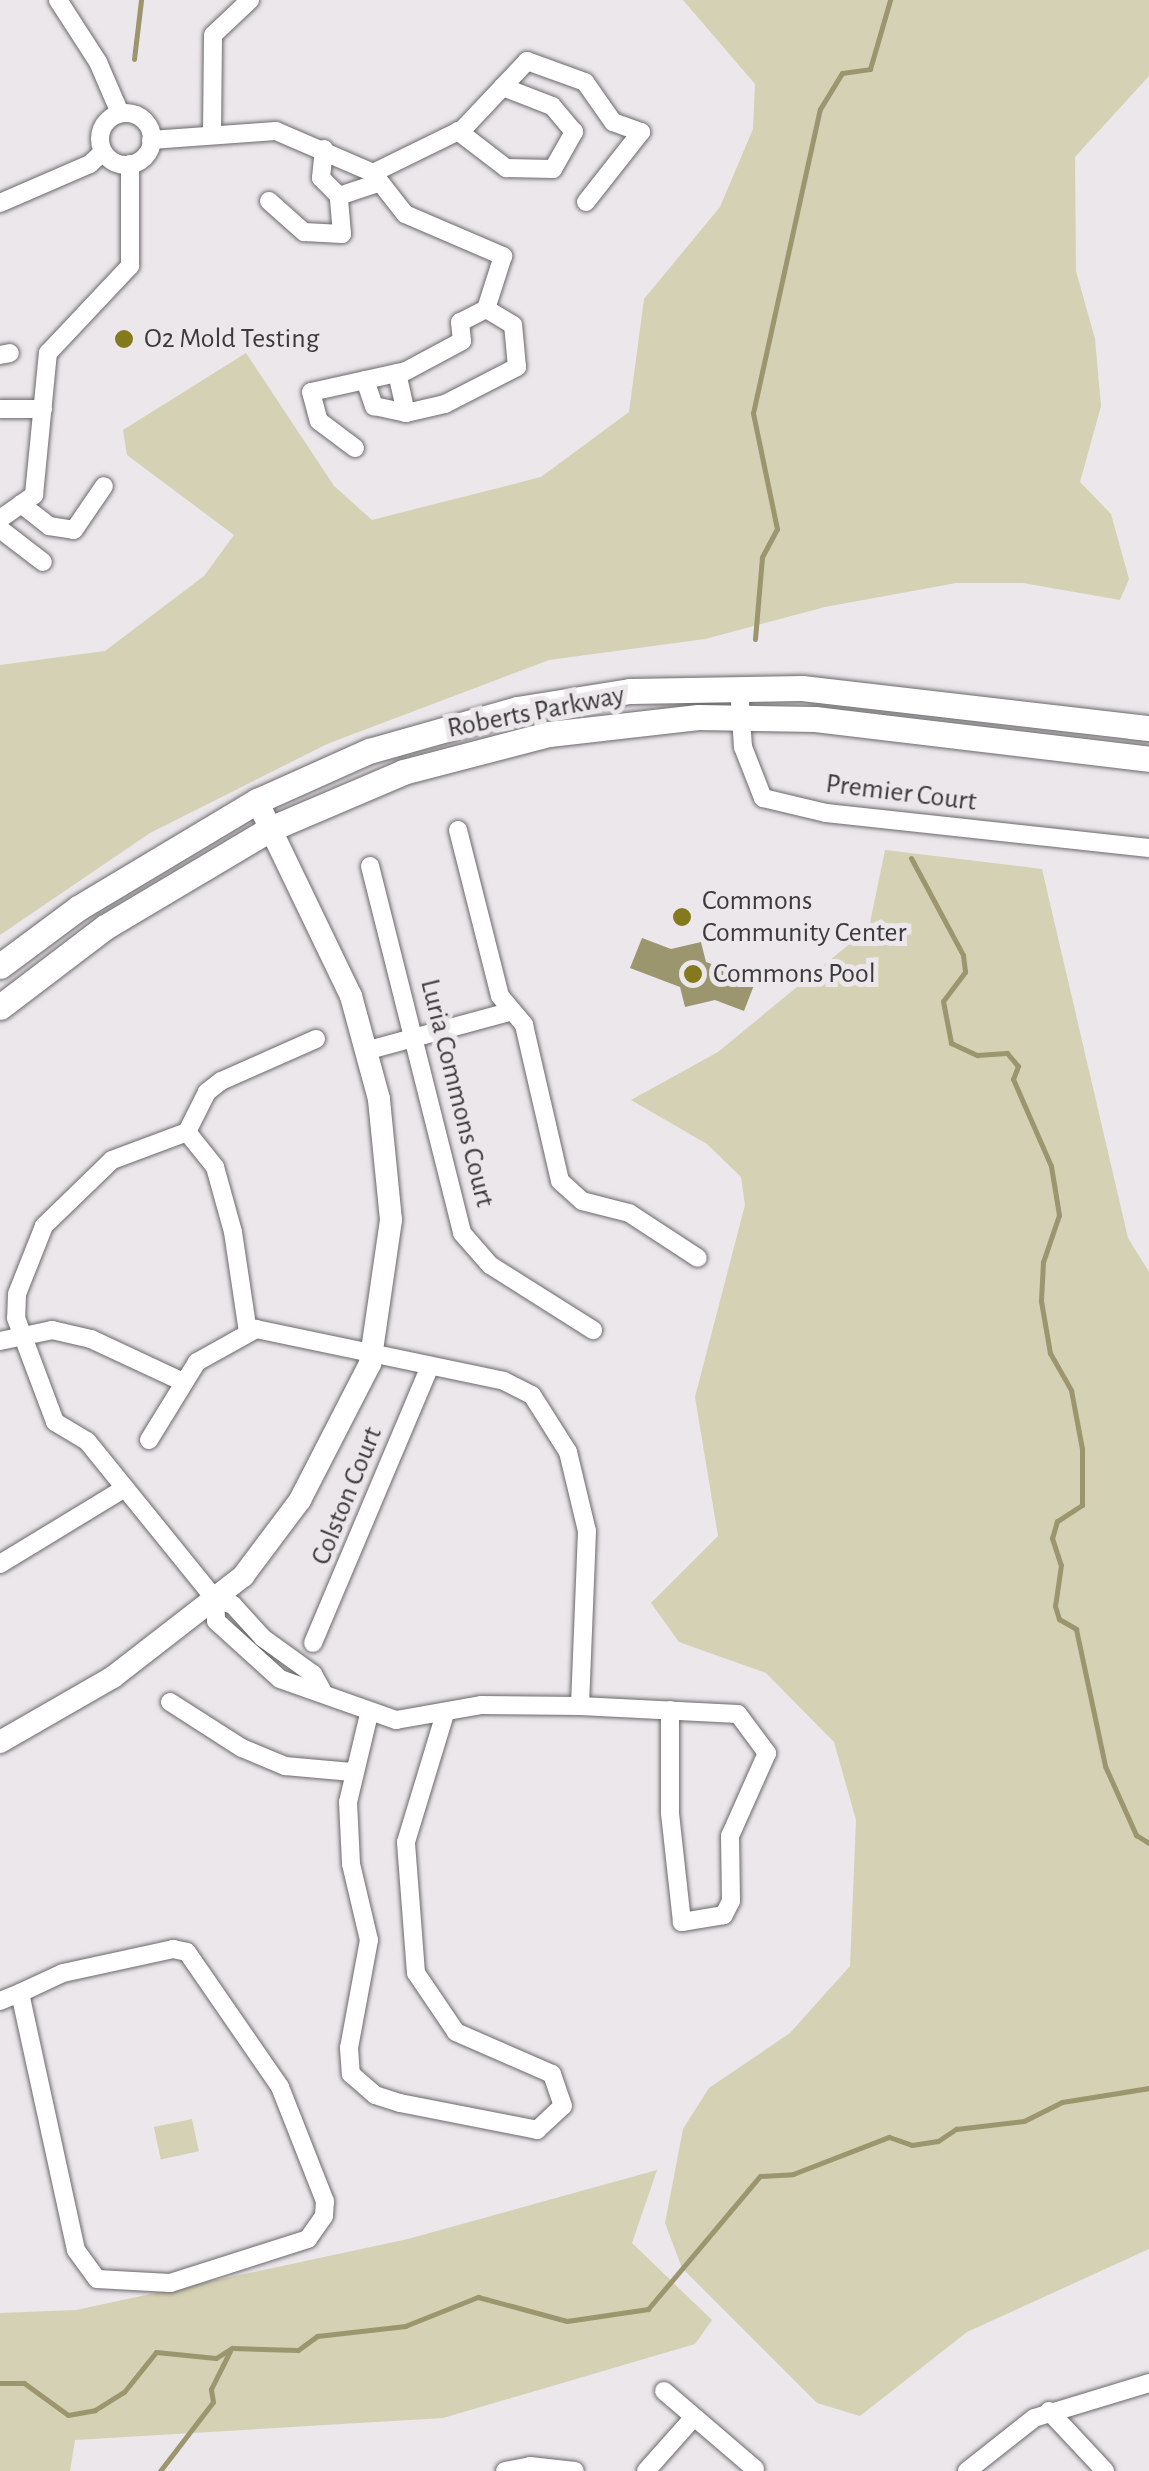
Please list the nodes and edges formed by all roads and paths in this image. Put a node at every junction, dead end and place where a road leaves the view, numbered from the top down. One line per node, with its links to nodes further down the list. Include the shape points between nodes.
1 (58, 0): 4 (street, via 98,62)
2 (250, 0): 5 (street, via 213,34)
3 (503, 87): 6 (street); 6 (street, via 552,106 574,132 553,169 506,168); 14 (street, via 527,61 585,82 613,122 641,132)
4 (120, 113): 7 (street, via 140,117); 9 (street, via 102,128)
5 (212, 132): 7 (street); 8 (street, via 276,130)
6 (458, 132): 11 (street)
7 (152, 140): 10 (street, via 144,157)
8 (324, 149): 11 (street); 12 (street, via 321,178)
9 (103, 152): 10 (street); 15 (street)
10 (130, 164): 20 (street, via 130,266 48,353)
11 (375, 178): 12 (street); 16 (street, via 405,214 502,256)
12 (339, 196): 13 (street, via 342,234 304,232)
13 (269, 202)
14 (586, 202)
15 (0, 203)
16 (486, 309): 17 (street, via 460,322 462,341); 21 (street, via 513,325 518,367 445,404)
17 (396, 372): 18 (street); 21 (street)
18 (365, 380): 21 (street, via 374,406); 22 (street, via 312,392 319,420)
19 (0, 409): 20 (street)
20 (43, 410): 24 (street, via 34,495)
21 (406, 413)
22 (355, 448)
23 (104, 486): 24 (street, via 74,530 49,526)
24 (21, 504): 25 (street)
25 (0, 520)
26 (0, 529): 27 (street)
27 (43, 562)
28 (739, 687): 29 (street, Premier Court); 30 (main road, Roberts Parkway, via 830,690); 32 (main road, Roberts Parkway, via 630,691 454,724)
29 (739, 718): 31 (main road, Roberts Parkway, via 815,719); 33 (main road, Roberts Parkway, via 608,724 462,754); 35 (street, Premier Court, via 750,775 763,798 826,813)
30 (1149, 728)
31 (1149, 759)
32 (257, 801): 33 (street); 37 (main road, Roberts Parkway, via 78,908)
33 (272, 828): 38 (main road, Roberts Parkway, via 105,927); 42 (street, via 319,922)
34 (458, 830): 39 (street)
35 (1149, 848)
36 (370, 866): 40 (street, Luria Commons Court)
37 (0, 966)
38 (0, 1007)
39 (509, 1012): 40 (street); 44 (street, via 524,1025 560,1181 582,1201 628,1213)
40 (417, 1038): 42 (street); 45 (street, Luria Commons Court, via 468,1243 490,1265)
41 (316, 1039): 43 (street, via 222,1081 207,1092)
42 (369, 1050): 49 (street, via 391,1220)
43 (187, 1132): 46 (street, via 214,1166 233,1232); 47 (street, via 112,1160 44,1226 17,1294)
44 (698, 1258)
45 (593, 1330)
46 (248, 1332): 49 (street, via 278,1332); 51 (street, via 197,1362)
47 (22, 1335): 48 (street); 51 (street, via 52,1330 91,1338); 53 (street, via 55,1422 87,1441)
48 (0, 1341)
49 (373, 1354): 50 (street); 55 (street, via 300,1500 269,1546)
50 (429, 1368): 56 (street, Colston Court); 58 (street, via 532,1394 568,1452 587,1531)
51 (181, 1381): 52 (street)
52 (149, 1440)
53 (125, 1488): 54 (street); 55 (street)
54 (0, 1564)
55 (215, 1600): 60 (street, via 216,1621 246,1652 304,1692 323,1692); 62 (street, via 114,1677)
56 (313, 1643)
57 (170, 1702): 63 (street, via 242,1748 286,1766)
58 (580, 1706): 59 (street); 61 (street, via 481,1705)
59 (670, 1710): 59 (street, via 670,1813 682,1922 724,1914 731,1900 736,1809 767,1753 738,1714)
60 (369, 1714): 61 (street, via 412,1721); 63 (street)
61 (444, 1714): 63 (street, via 406,1842 416,1973 456,2032 552,2074 563,2106 550,2124 526,2130 469,2112 400,2103 376,2095 351,2074 349,2048 369,1940 347,1836)
62 (0, 1742)
63 (352, 1772)
64 (20, 1992): 64 (street, via 76,2250 97,2279 170,2283 289,2246 318,2228 325,2201 280,2087 187,1952 63,1973); 65 (street)
65 (0, 2002)
66 (1149, 2383): 68 (street)
67 (664, 2391): 69 (street)
68 (1050, 2411): 74 (street, via 1022,2424); 75 (street)
69 (694, 2416): 70 (street); 73 (street)
70 (755, 2470)
71 (506, 2471): 72 (street)
72 (575, 2471)
73 (646, 2471)
74 (967, 2471)
75 (1105, 2471)

